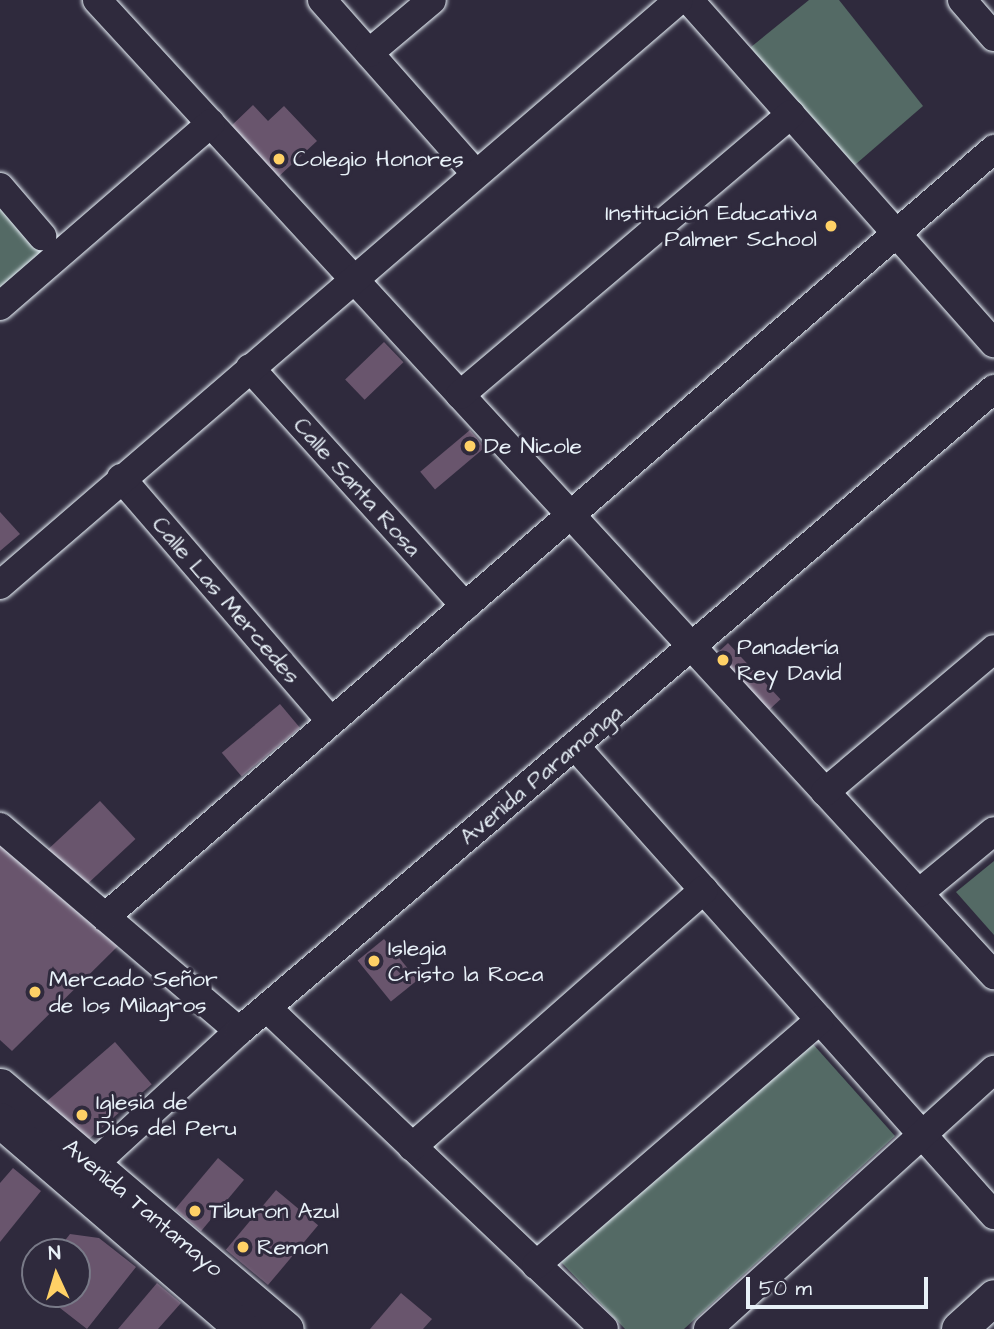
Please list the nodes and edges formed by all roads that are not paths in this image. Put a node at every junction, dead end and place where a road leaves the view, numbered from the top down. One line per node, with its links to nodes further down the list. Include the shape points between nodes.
1 (97, 0): 10 (street)
2 (323, 0): 8 (street)
3 (432, 0): 8 (street)
4 (678, 0): 12 (street)
5 (689, 0): 9 (street)
6 (962, 0): 7 (street)
7 (994, 37)
8 (369, 53): 12 (street)
9 (791, 114): 14 (street); 21 (street)
10 (211, 123): 16 (street); 17 (street)
11 (994, 149): 14 (street)
12 (477, 174): 16 (street)
13 (0, 187): 15 (street)
14 (895, 232): 18 (street); 23 (street)
15 (42, 236)
16 (354, 279): 19 (street); 21 (street)
17 (0, 306)
18 (994, 344)
19 (250, 368): 22 (street); 25 (street, Calle Santa Rosa)
20 (994, 389): 26 (street, Avenida Paramonga)
21 (460, 395): 23 (street)
22 (121, 478): 24 (street); 28 (street, Calle Las Mercedes)
23 (570, 514): 25 (street); 26 (street)
24 (0, 585)
25 (465, 606): 28 (street)
26 (692, 646): 29 (street, Avenida Paramonga); 30 (street)
27 (994, 649): 30 (street)
28 (331, 721): 35 (street)
29 (575, 746): 33 (street); 37 (street, Avenida Paramonga)
30 (825, 792): 34 (street)
31 (0, 827): 35 (street)
32 (994, 831): 34 (street)
33 (704, 890): 38 (street); 44 (street)
34 (919, 893): 36 (street)
35 (105, 918): 39 (street)
36 (994, 975)
37 (267, 1007): 39 (street, Avenida Paramonga); 44 (street)
38 (820, 1020): 43 (street); 47 (street)
39 (239, 1031): 45 (street, Avenida Paramonga)
40 (994, 1070): 43 (street)
41 (0, 1086): 45 (street, Avenida Tantamayo)
42 (0, 1120): 45 (street, Avenida Tantamayo)
43 (923, 1135): 46 (street); 52 (street)
44 (412, 1147): 47 (street)
45 (83, 1175): 49 (street, Avenida Tantamayo); 50 (street, Avenida Tantamayo)
46 (994, 1215)
47 (536, 1265): 51 (street)
48 (992, 1303): 53 (street)
49 (243, 1329)
50 (286, 1329)
51 (604, 1329)
52 (708, 1329)
53 (959, 1329)

